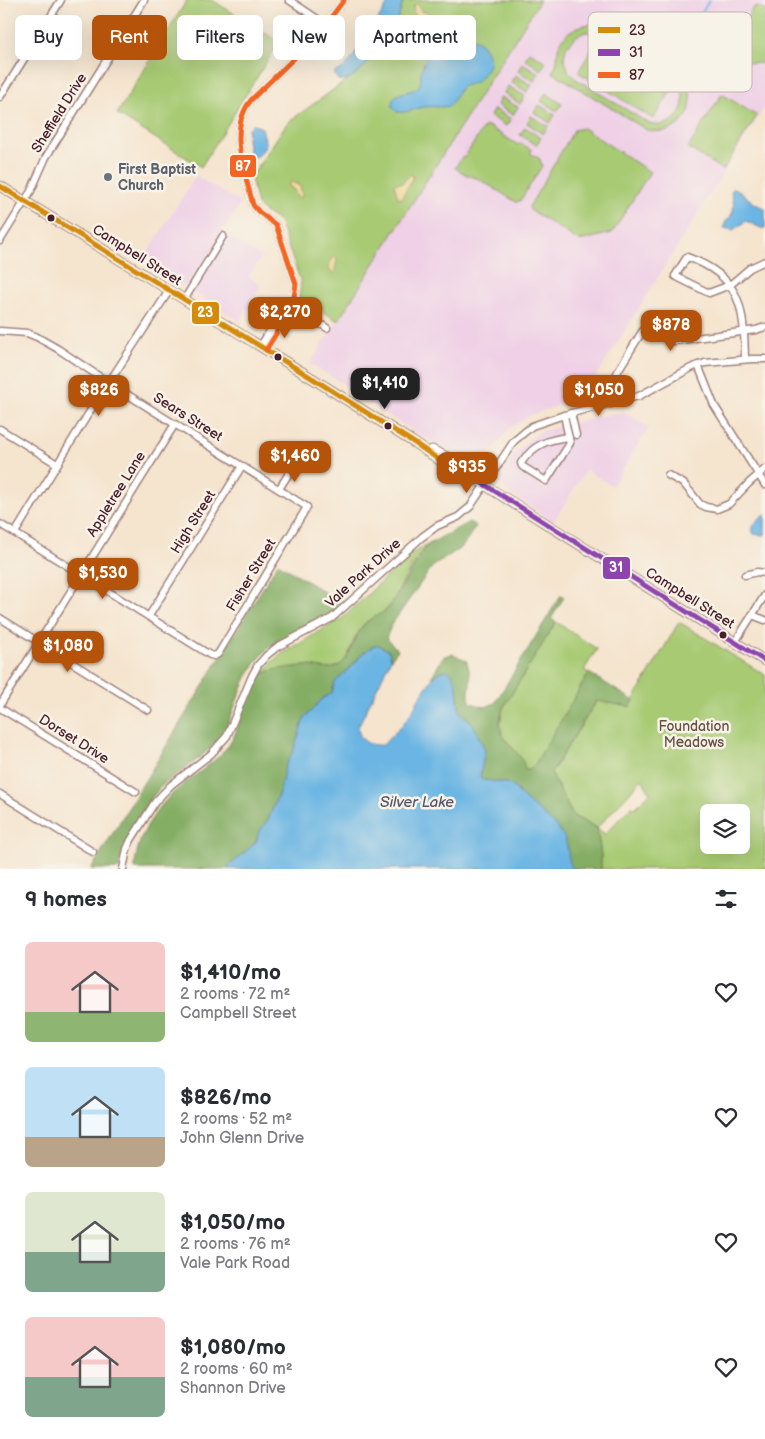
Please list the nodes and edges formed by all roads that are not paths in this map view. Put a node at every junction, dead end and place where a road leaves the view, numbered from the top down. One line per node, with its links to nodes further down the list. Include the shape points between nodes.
1 (61, 0): 8 (street)
2 (144, 0): 10 (street, Sheffield Drive, via 46,157)
3 (289, 0): 5 (street)
4 (344, 0): 6 (street)
5 (312, 15)
6 (332, 15)
7 (292, 60): 17 (street, via 251,100 238,127 253,205 276,225 296,284)
8 (1, 93)
9 (0, 186): 10 (main road, Campbell Street)
10 (25, 201): 12 (street, Sheffield Drive); 15 (main road, Campbell Street)
11 (223, 236): 16 (street)
12 (0, 241)
13 (765, 261): 14 (street, via 750,268)
14 (730, 285): 14 (street, via 709,293 675,276 686,257 720,274); 21 (street, via 740,304)
15 (169, 291): 16 (main road, Campbell Street); 27 (street)
16 (184, 300): 22 (main road, Campbell Street)
17 (289, 305): 19 (street); 22 (street, via 276,334)
18 (765, 327): 21 (street)
19 (327, 328)
20 (0, 331): 27 (street, Sears Street, via 37,337)
21 (743, 332): 24 (street); 28 (street, via 673,342 648,322 610,388)
22 (263, 348): 39 (main road, Campbell Street, via 414,442 449,458)
23 (765, 354): 24 (street)
24 (749, 359): 25 (street); 26 (street, Vale Park Drive)
25 (765, 360)
26 (698, 365): 28 (street, Vale Park Drive, via 646,394); 38 (street, via 714,405)
27 (109, 383): 30 (street, Sears Street); 33 (street)
28 (610, 404): 29 (street, Vale Park Drive)
29 (568, 414): 32 (street); 39 (street, Vale Park Drive, via 537,424 521,434)
30 (175, 424): 34 (street, Sears Street); 46 (street, Appletree Lane)
31 (0, 429): 33 (street)
32 (572, 436): 32 (street, via 546,481 522,466 526,455 536,446)
33 (57, 464): 44 (street)
34 (242, 466): 41 (street, Sears Street); 50 (street, High Street)
35 (293, 467): 41 (street)
36 (765, 470): 38 (street)
37 (668, 475): 38 (street, via 684,484 700,504 714,509 729,504)
38 (758, 475): 40 (street)
39 (485, 485): 54 (main road, Campbell Street); 61 (street, Vale Park Drive, via 464,513 422,537 332,618 268,654 252,676 227,736 155,802 131,840)
40 (765, 485)
41 (279, 489): 42 (street, Sears Street)
42 (307, 507): 50 (street, Fisher Street, via 218,654 210,655)
43 (0, 524): 44 (street)
44 (15, 532): 46 (street)
45 (765, 573): 47 (street)
46 (81, 574): 50 (street); 53 (street, Appletree Lane)
47 (745, 575)
48 (765, 594): 49 (street)
49 (752, 615): 52 (street); 54 (street)
50 (149, 616)
51 (0, 618): 53 (street)
52 (765, 620)
53 (39, 642): 56 (street, Appletree Lane); 57 (street)
54 (735, 642): 55 (main road, Campbell Street)
55 (765, 660)
56 (0, 706): 58 (street, Dorset Drive)
57 (148, 710)
58 (136, 792)
59 (0, 794): 60 (street)
60 (93, 852)
61 (123, 869)

